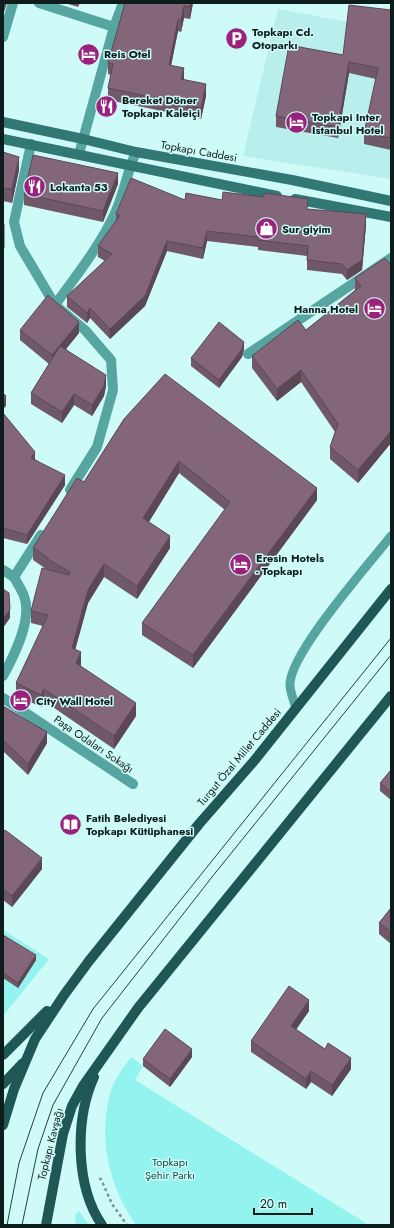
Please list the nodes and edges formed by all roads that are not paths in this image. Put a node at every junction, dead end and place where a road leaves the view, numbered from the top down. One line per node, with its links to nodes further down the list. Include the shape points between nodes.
1 (13, 3): 5 (street)
2 (39, 3): 4 (street)
3 (123, 3): 4 (street)
4 (114, 27): 7 (street)
5 (3, 37)
6 (3, 122): 7 (main road, Topkapı Caddesi)
7 (83, 138): 10 (main road, Topkapı Caddesi); 11 (street)
8 (3, 139): 9 (main road)
9 (31, 144): 11 (main road); 16 (street, via 14,222 20,246)
10 (136, 152): 12 (street); 13 (main road, Topkapı Caddesi)
11 (79, 154): 12 (main road)
12 (130, 166): 14 (main road); 16 (street, via 116,213 98,245)
13 (391, 201)
14 (391, 217)
15 (391, 258): 17 (street)
16 (55, 305): 18 (street, via 85,330 112,360 114,390 97,447)
17 (248, 354)
18 (64, 499)
19 (48, 525): 22 (street)
20 (391, 536): 27 (lane, via 310,639 299,658 290,684)
21 (3, 570): 22 (street)
22 (14, 577): 24 (street, via 25,597 26,619 12,660)
23 (391, 589): 27 (main road, Turgut Özal Millet Caddesi)
24 (3, 676)
25 (391, 696): 31 (main road, via 138,1008)
26 (3, 698): 28 (street, Paşa Odaları Sokağı)
27 (296, 708): 29 (main road, Turgut Özal Millet Caddesi, via 199,824)
28 (133, 784)
29 (64, 995): 30 (main road); 32 (main road, Turgut Özal Millet Caddesi, via 35,1039)
30 (5, 1051)
31 (105, 1054): 35 (main road, Topkapı Kavşağı, via 72,1106 63,1134); 36 (main road, via 90,1084 81,1130 84,1184)
32 (26, 1060): 33 (main road); 34 (main road)
33 (3, 1084)
34 (3, 1125)
35 (46, 1225)
36 (102, 1225)

